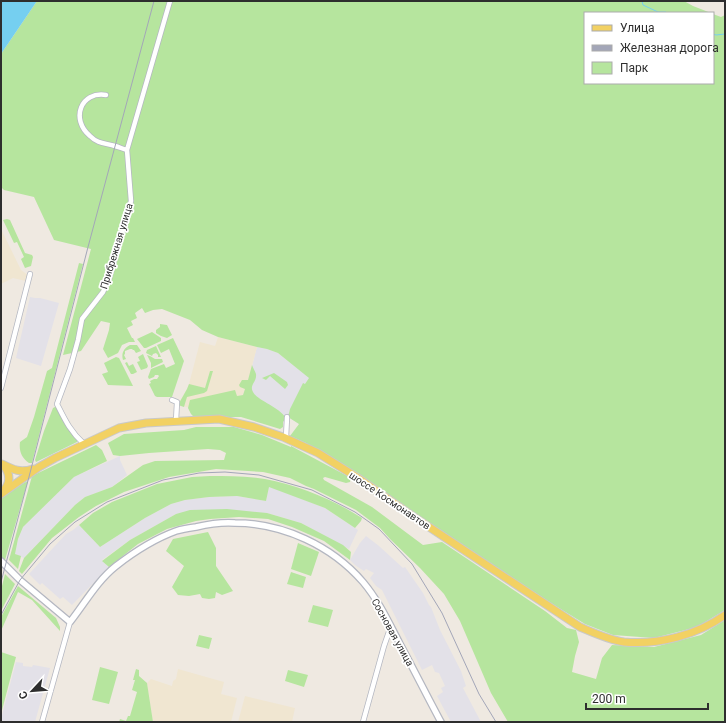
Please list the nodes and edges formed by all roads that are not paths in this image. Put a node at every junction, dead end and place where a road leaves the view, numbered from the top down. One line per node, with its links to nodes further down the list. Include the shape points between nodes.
1 (170, 1): 3 (street, Прибрежная улица)
2 (106, 95): 3 (street, via 99,94 85,102 79,115 80,122 90,136 100,143)
3 (127, 150): 10 (street, Прибрежная улица, via 131,202 109,279 103,292 82,319 70,369 57,404 68,426)
4 (30, 274): 5 (street)
5 (1, 388)
6 (172, 400): 8 (street, via 177,402)
7 (287, 418): 9 (street)
8 (176, 421): 9 (main road, шоссе Космонавтов, via 219,419); 10 (main road, шоссе Космонавтов, via 119,428)
9 (286, 438): 15 (main road, шоссе Космонавтов, via 318,453 358,478 580,627 597,634 624,642 652,642 697,631)
10 (84, 444): 12 (main road, шоссе Космонавтов)
11 (2, 464): 12 (main road, шоссе Космонавтов, via 17,471); 13 (main road, via 8,472 9,479)
12 (39, 467): 13 (main road, шоссе Космонавтов)
13 (1, 493)
14 (1, 561): 16 (street)
15 (725, 615)
16 (70, 622): 17 (street, Сосновая улица, via 95,588 131,554 177,530 209,524 234,523 278,529 296,535 344,563 363,582); 18 (street, Сосновая улица)
17 (390, 626): 19 (street); 20 (street, Сосновая улица)
18 (42, 722)
19 (363, 722)
20 (441, 722)

